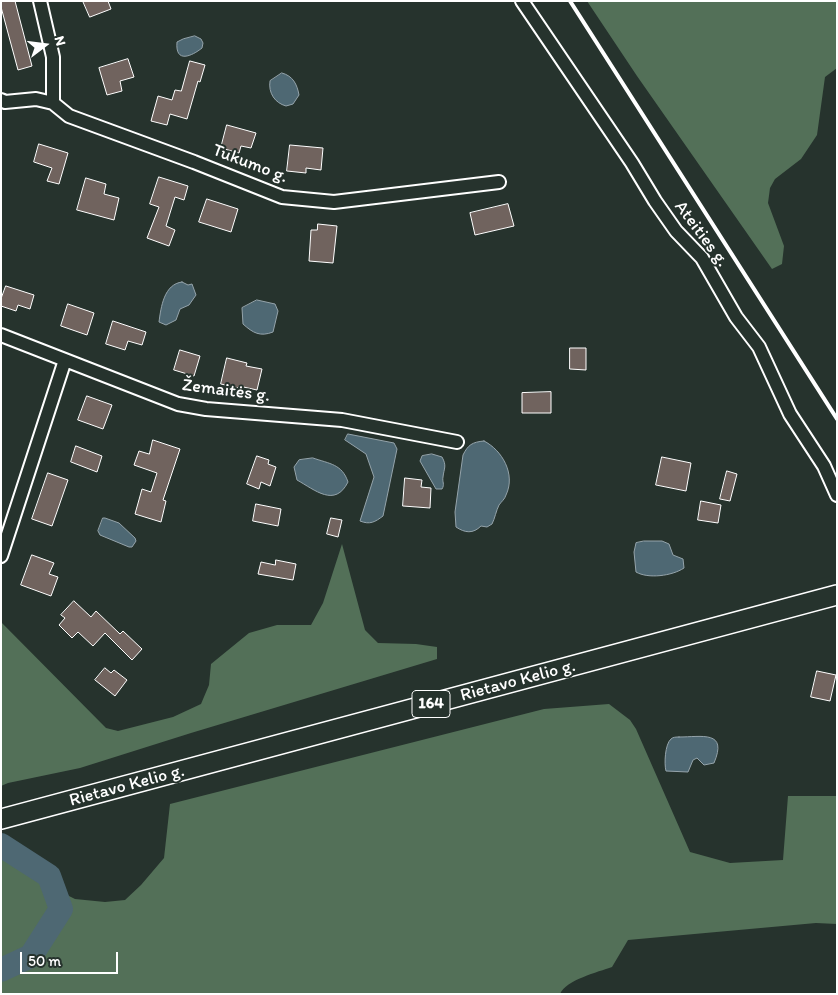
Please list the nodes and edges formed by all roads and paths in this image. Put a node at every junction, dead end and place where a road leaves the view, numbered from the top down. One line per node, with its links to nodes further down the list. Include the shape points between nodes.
1 (40, 1): 4 (street, via 53,57)
2 (522, 1): 9 (street, Ateities g., via 632,163 654,201 702,258 736,317 759,347 790,414 824,466)
3 (1, 100): 4 (street, Tukumo g., via 36,99)
4 (53, 103): 5 (street, Tukumo g., via 70,116 282,197 334,202)
5 (499, 182)
6 (1, 335): 7 (street, Žemaitės g.)
7 (65, 360): 8 (street, Žemaitės g., via 178,404 342,420); 10 (street)
8 (457, 442)
9 (837, 495)
10 (1, 556)
11 (837, 595): 12 (main road, Rietavo Kelio g. / 164)
12 (1, 819)

